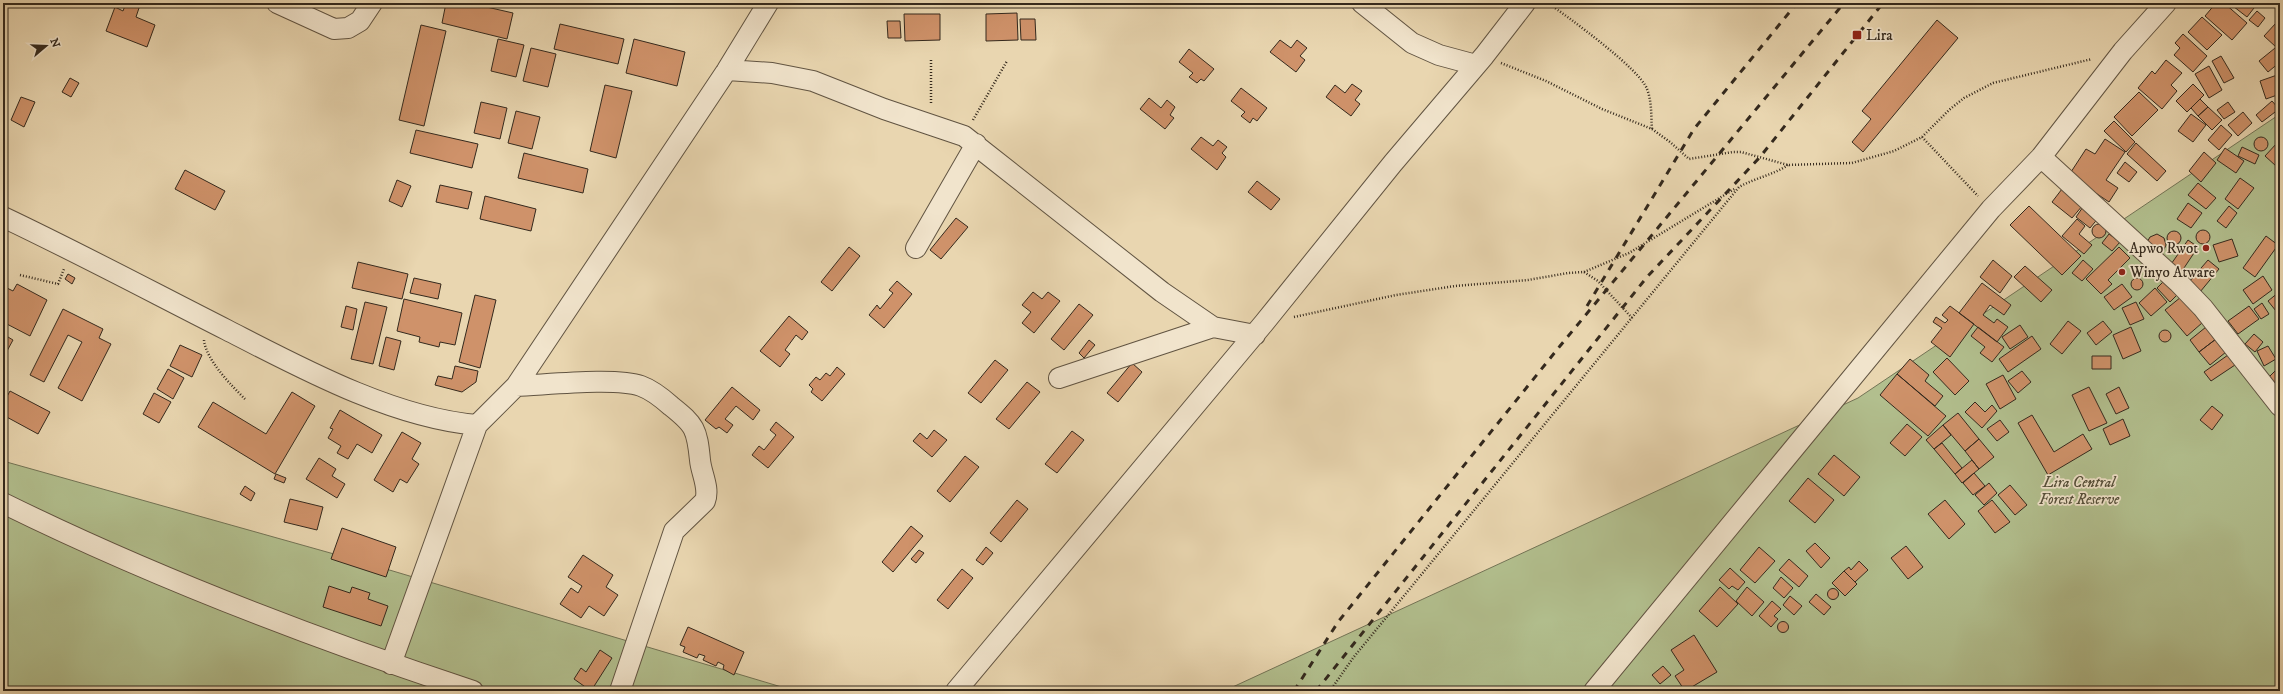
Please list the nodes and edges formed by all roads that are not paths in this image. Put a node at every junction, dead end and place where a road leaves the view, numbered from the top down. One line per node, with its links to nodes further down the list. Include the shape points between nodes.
1 (277, 3): 2 (street, via 334,29 348,28 360,21)
2 (372, 3)
3 (768, 3): 8 (street)
4 (1362, 3): 7 (street, via 1412,43 1439,55)
5 (1525, 3): 7 (street)
6 (2166, 3): 10 (street, via 2123,51)
7 (1480, 60): 14 (street, via 1388,169)
8 (727, 70): 9 (street, via 772,73 814,81); 16 (street)
9 (970, 140): 12 (street); 13 (street, via 1162,292)
10 (2041, 157): 17 (street, via 2203,308); 24 (street, via 1991,209)
11 (3, 217): 18 (street, via 73,250 304,370 436,420)
12 (916, 248)
13 (1214, 327): 14 (street); 15 (street)
14 (1260, 329): 23 (street)
15 (1059, 378)
16 (516, 386): 18 (street); 22 (street, via 602,382 640,385 691,422 695,431 707,495 705,501 674,531)
17 (2280, 406)
18 (477, 425): 20 (street)
19 (3, 503): 20 (street, via 64,533 209,596)
20 (391, 664): 21 (street)
21 (473, 691)
22 (620, 691)
23 (956, 691)
24 (1594, 691)

